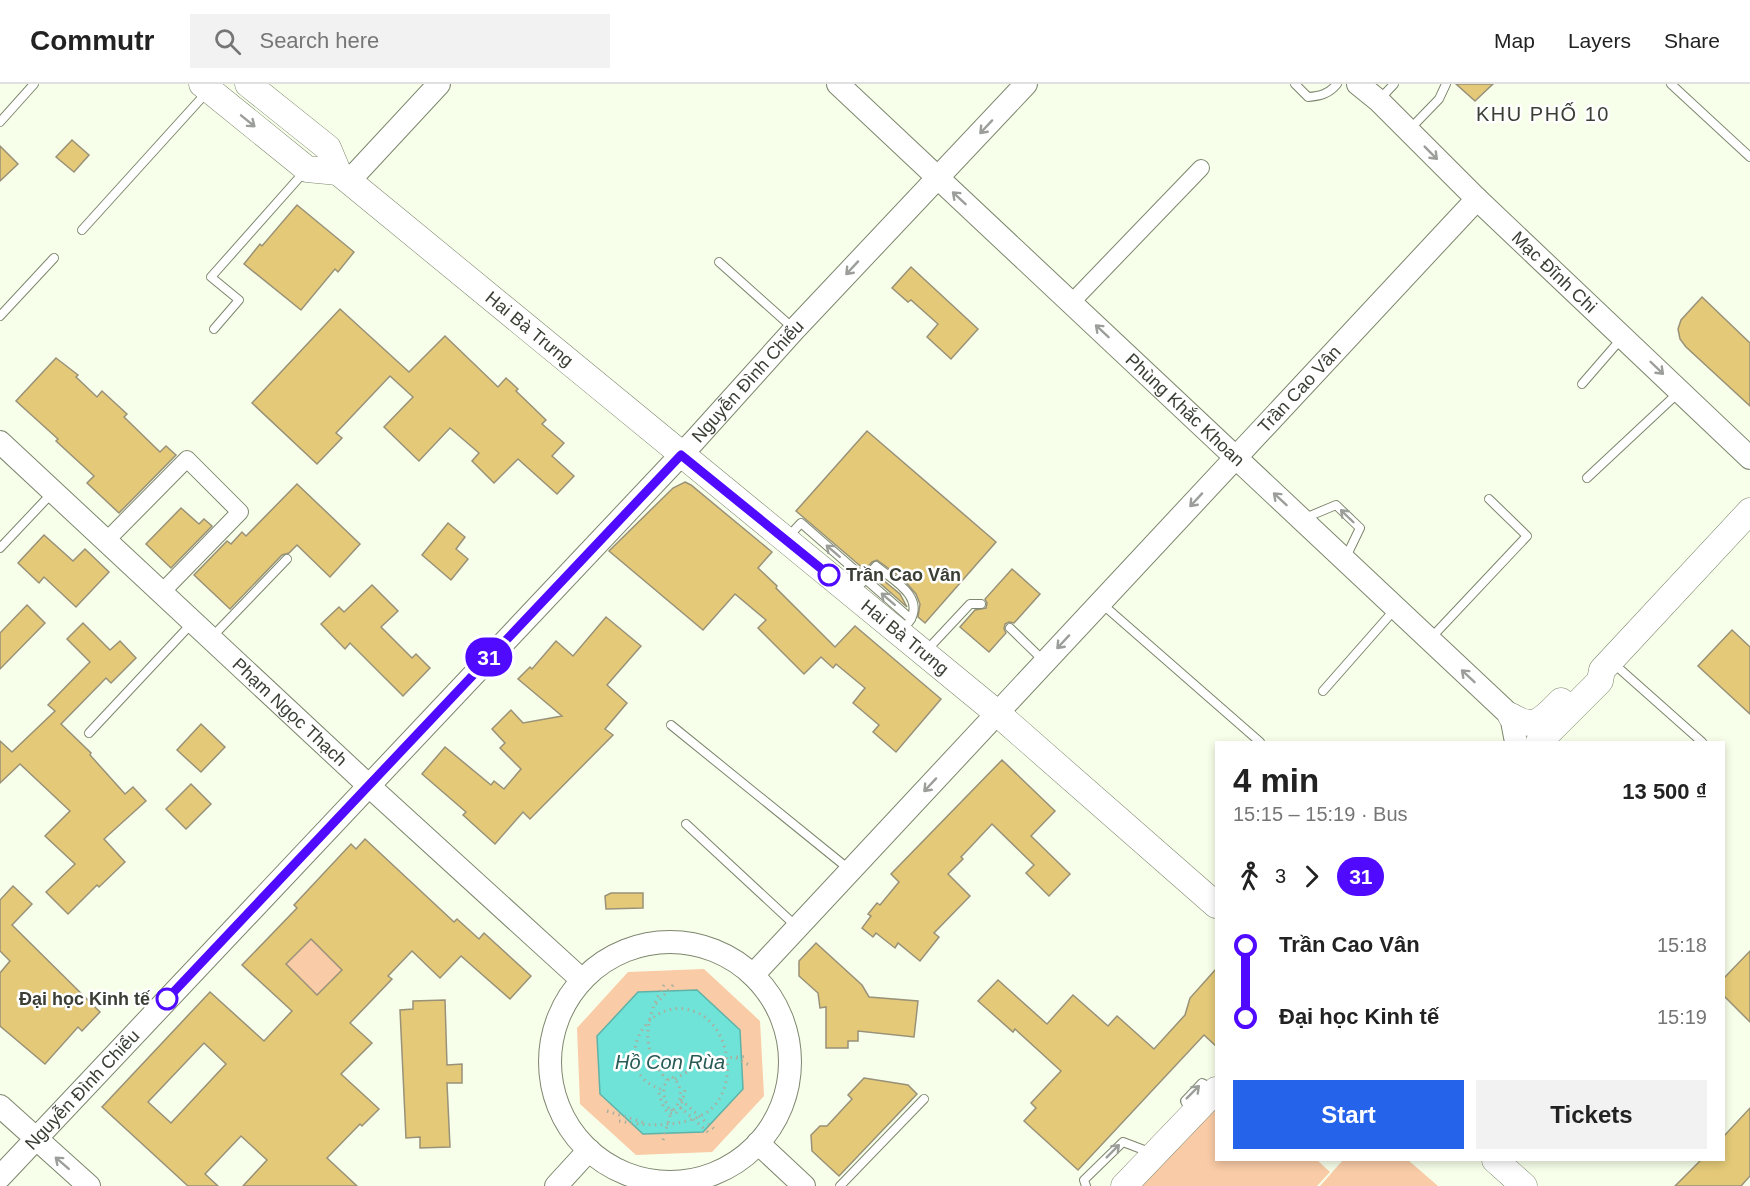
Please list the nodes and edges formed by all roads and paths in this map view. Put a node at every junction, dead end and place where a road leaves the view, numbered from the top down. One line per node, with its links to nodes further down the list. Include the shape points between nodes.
1 (34, 84): 14 (lane)
2 (248, 84): 17 (main road, Hai Bà Trưng)
3 (439, 84): 17 (main road)
4 (838, 84): 20 (main road, Phùng Khắc Khoan)
5 (1026, 84): 20 (main road, Nguyễn Đình Chiểu, one-way to 20)
6 (1295, 84): 7 (lane, via 1308,97 1321,96)
7 (1337, 84)
8 (1360, 84): 13 (main road, Mạc Đĩnh Chi)
9 (1394, 84): 13 (lane)
10 (1446, 84): 15 (lane, via 1439,99)
11 (1676, 86): 16 (lane)
12 (206, 87): 19 (main road, one-way to 19); 22 (lane)
13 (1379, 100): 15 (main road, Mạc Đĩnh Chi)
14 (0, 122)
15 (1409, 131): 21 (main road, Mạc Đĩnh Chi, one-way to 21)
16 (1750, 157)
17 (338, 167): 19 (main road); 33 (main road, Hai Bà Trưng)
18 (1201, 168): 25 (street)
19 (307, 169): 27 (lane, via 211,277 239,300)
20 (938, 178): 25 (main road, Phùng Khắc Khoan, one-way to 20); 28 (main road, Nguyễn Đình Chiểu, one-way to 28)
21 (1477, 199): 29 (main road, Mạc Đĩnh Chi); 34 (main road, Trần Cao Vân)
22 (82, 230)
23 (54, 258): 26 (lane)
24 (718, 262): 28 (lane)
25 (1071, 303): 34 (main road, Phùng Khắc Khoan, one-way to 25)
26 (0, 316)
27 (214, 329)
28 (794, 330): 33 (main road, Nguyễn Đình Chiểu)
29 (1623, 336): 30 (lane); 31 (main road, Mạc Đĩnh Chi, one-way to 31)
30 (1582, 384)
31 (1681, 391): 35 (main road, Mạc Đĩnh Chi); 36 (lane)
32 (5, 450): 37 (main road, Phạm Ngọc Thạch)
33 (681, 455): 45 (main road, Hai Bà Trưng, via 793,532); 67 (main road, Nguyễn Đình Chiểu)
34 (1236, 457): 40 (main road, Phùng Khắc Khoan, one-way to 34); 47 (main road, Trần Cao Vân, one-way to 47)
35 (1750, 458)
36 (1587, 478)
37 (53, 491): 41 (main road, Phạm Ngọc Thạch); 42 (lane)
38 (1489, 499): 54 (lane, via 1527,536)
39 (1750, 510): 57 (main road)
40 (1302, 519): 44 (main road, Phùng Khắc Khoan); 44 (lane, one-way to 40, via 1360,528 1336,505)
41 (106, 541): 46 (main road, Phạm Ngọc Thạch); 46 (street, via 187,459 240,512)
42 (0, 548)
43 (287, 560): 53 (lane)
44 (1345, 560): 49 (main road, Phùng Khắc Khoan)
45 (859, 587): 51 (main road, Hai Bà Trưng); 51 (lane, one-way to 45, via 914,604 912,597 876,566)
46 (162, 592): 50 (main road, Phạm Ngọc Thạch)
47 (1100, 603): 56 (main road, Trần Cao Vân, one-way to 56); 63 (lane)
48 (981, 604): 55 (lane, via 970,604)
49 (1396, 608): 54 (main road, Phùng Khắc Khoan); 58 (lane)
50 (194, 622): 53 (main road, Phạm Ngọc Thạch); 62 (lane)
51 (905, 626): 55 (main road, Hai Bà Trưng)
52 (1010, 628): 56 (lane)
53 (211, 638): 67 (main road, Phạm Ngọc Thạch)
54 (1429, 639): 60 (main road, Phùng Khắc Khoan, one-way to 54)
55 (924, 653): 59 (main road, Hai Bà Trưng)
56 (1045, 662): 59 (main road, Trần Cao Vân)
57 (1606, 666): 60 (main road, via 1590,671 1541,721 1530,723); 65 (main road, via 1600,681); 66 (lane)
58 (1323, 691)
59 (998, 713): 69 (main road, Trần Cao Vân, one-way to 69); 70 (main road, Hai Bà Trưng)
60 (1511, 716): 64 (main road)
61 (671, 725): 69 (lane)
62 (89, 733)
63 (1259, 741)
64 (1516, 741)
65 (1540, 741)
66 (1701, 741)
67 (368, 785): 73 (main road, Phạm Ngọc Thạch); 100 (main road, Nguyễn Đình Chiểu)
68 (686, 824): 71 (lane)
69 (850, 870): 71 (main road, Trần Cao Vân)
70 (1215, 903)
71 (797, 928): 72 (main road, Trần Cao Vân)
72 (753, 975): 73 (main road, via 722,954 666,943 629,950); 102 (main road, via 783,1022 790,1058 786,1095 770,1129)
73 (582, 980): 103 (main road, via 554,1029 550,1067 557,1104 565,1121)
74 (674, 984): 76 (path)
75 (664, 985): 76 (path)
76 (653, 1007): 77 (path)
77 (650, 1020): 80 (path, via 671,1008 697,1012 713,1025); 83 (path, via 652,1060); 84 (path, via 635,1048 635,1065 645,1081)
78 (735, 1057): 79 (path); 80 (path); 81 (path)
79 (748, 1057)
80 (727, 1058): 82 (path); 94 (path, via 727,1074 720,1094 708,1111)
81 (749, 1065)
82 (675, 1079): 83 (path); 91 (path, via 681,1093)
83 (667, 1080): 84 (path)
84 (664, 1090): 93 (path)
85 (685, 1090): 91 (path, bridge)
86 (1215, 1091): 104 (main road, one-way to 86)
87 (659, 1093): 93 (path, via 663,1106)
88 (924, 1099): 110 (lane)
89 (681, 1100): 98 (path, bridge)
90 (0, 1106): 100 (main road)
91 (679, 1107): 93 (path, via 675,1114); 94 (path)
92 (607, 1111): 97 (path)
93 (671, 1112): 96 (path)
94 (693, 1119): 96 (path); 99 (path)
95 (619, 1121): 97 (path)
96 (669, 1124): 97 (path); 101 (path)
97 (649, 1125)
98 (714, 1129)
99 (710, 1134)
100 (35, 1139): 106 (main road, Nguyễn Đình Chiểu); 107 (main road, one-way to 100)
101 (663, 1140)
102 (758, 1143): 103 (main road, via 729,1167 675,1182 620,1171); 109 (main road)
103 (589, 1150): 108 (main road)
104 (1155, 1154): 111 (lane, one-way to 104, via 1084,1180 1122,1142); 112 (main road)
105 (1496, 1161): 113 (main road)
106 (0, 1177)
107 (89, 1186)
108 (556, 1186)
109 (804, 1186)
110 (840, 1186)
111 (1086, 1186)
112 (1124, 1186)
113 (1524, 1186)

